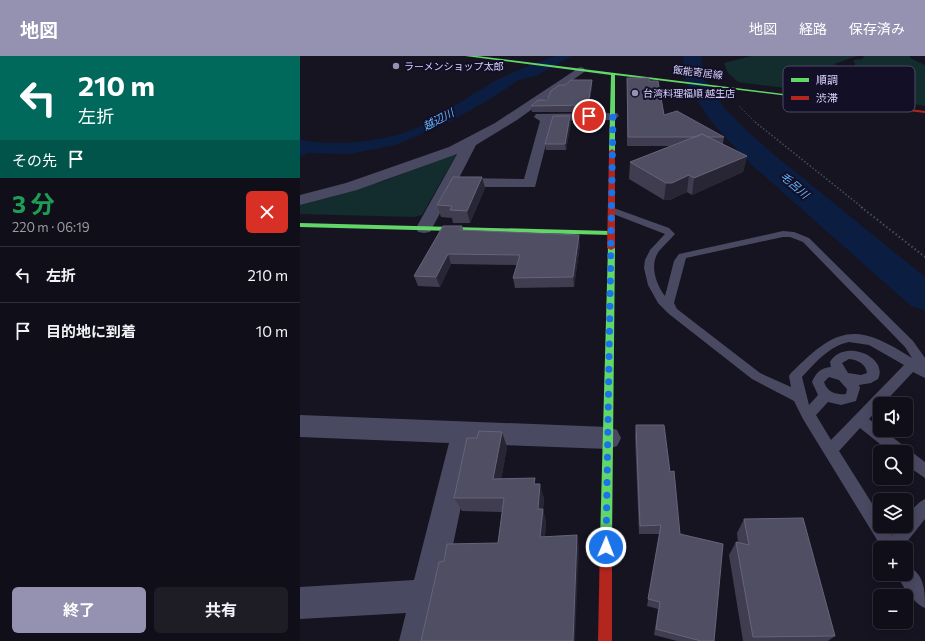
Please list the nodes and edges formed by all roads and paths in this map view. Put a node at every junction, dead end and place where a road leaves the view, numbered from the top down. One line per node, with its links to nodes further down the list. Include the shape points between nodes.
1 (467, 56): 2 (street, 飯能寄居線)
2 (574, 69): 3 (street, 飯能寄居線); 8 (street)
3 (613, 73): 4 (street, 飯能寄居線); 9 (street)
4 (783, 94)
5 (737, 104): 18 (path, via 762,129)
6 (915, 111): 7 (street, 飯能寄居線)
7 (925, 112)
8 (515, 116): 10 (street); 11 (street)
9 (613, 116): 10 (street); 14 (street)
10 (547, 117): 12 (street, via 530,184)
11 (470, 143): 12 (street); 13 (street, via 430,160 346,188)
12 (448, 182): 16 (street)
13 (300, 200)
14 (611, 210): 17 (street); 19 (lane, via 666,230 670,234 653,252 650,269 657,292 664,305)
15 (300, 225): 16 (street)
16 (424, 228): 17 (street)
17 (611, 233): 31 (street)
18 (925, 257)
19 (673, 312): 22 (lane, via 669,303 678,261 682,256 791,234 806,240 909,344); 26 (lane, via 756,376)
20 (878, 344): 21 (lane); 22 (lane); 26 (lane, via 848,338 837,341 808,362 796,376)
21 (864, 359): 24 (lane, via 873,370 872,376 867,380 857,381); 24 (lane, via 849,354 839,358 836,366)
22 (919, 366): 23 (lane); 28 (lane)
23 (925, 373)
24 (845, 377): 25 (lane, via 830,371 820,377 819,386); 25 (lane, via 854,388 851,396 841,400)
25 (826, 395): 27 (lane)
26 (798, 397): 27 (lane)
27 (808, 415): 33 (lane)
28 (860, 420): 32 (lane); 33 (lane)
29 (300, 426): 30 (street)
30 (464, 432): 31 (street); 40 (street)
31 (608, 438): 44 (street)
32 (892, 445)
33 (830, 450): 37 (lane)
34 (913, 462): 35 (lane)
35 (925, 471)
36 (923, 515): 38 (lane)
37 (887, 541)
38 (898, 541)
39 (911, 581): 41 (lane)
40 (427, 595): 42 (street); 43 (street)
41 (925, 599)
42 (300, 603)
43 (416, 641)
44 (605, 641)

